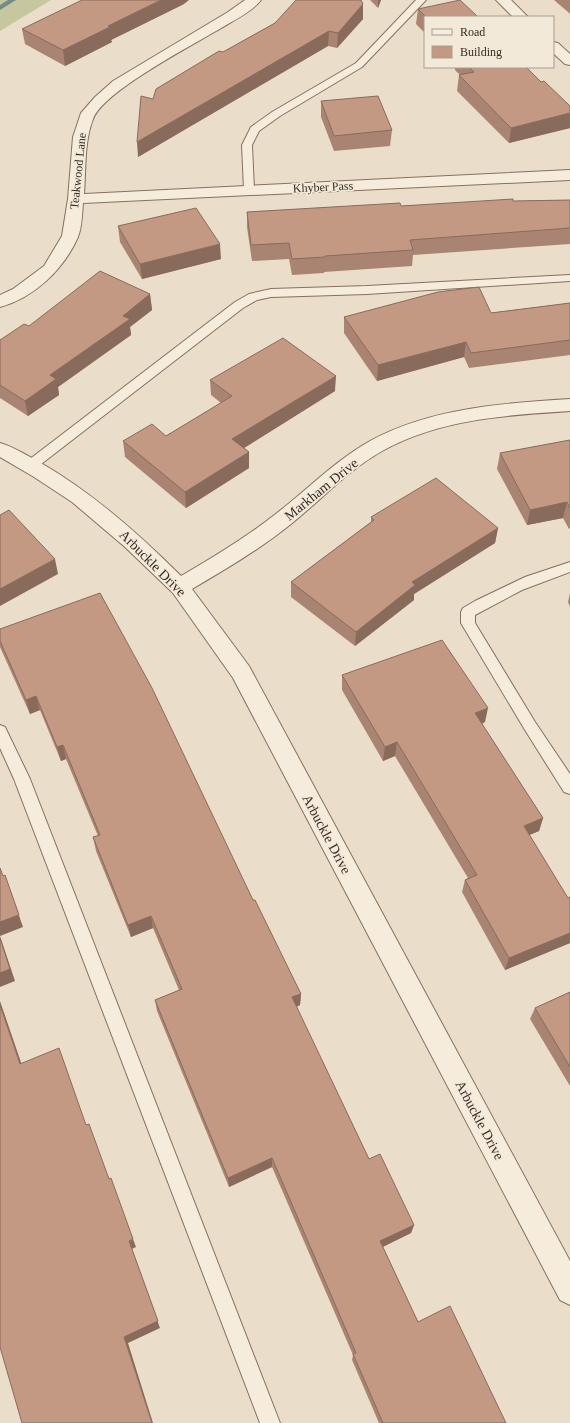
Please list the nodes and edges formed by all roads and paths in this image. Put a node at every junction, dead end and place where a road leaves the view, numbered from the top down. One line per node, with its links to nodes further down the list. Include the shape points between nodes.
1 (254, 0): 9 (street, Teakwood Lane, via 118,84 100,100 86,116 80,137)
2 (421, 0): 8 (lane, via 359,65 255,129 247,145)
3 (503, 0): 4 (street)
4 (520, 16)
5 (554, 47): 6 (street)
6 (570, 61)
7 (570, 175): 8 (street, Khyber Pass)
8 (249, 190): 9 (street, Khyber Pass)
9 (76, 199): 11 (street, Teakwood Lane, via 70,236 50,270 19,293)
10 (570, 278): 14 (lane, via 271,293 253,297 239,305)
11 (0, 302)
12 (570, 405): 16 (street, Markham Drive, via 480,414 420,428 379,445 337,472 285,518 238,552)
13 (0, 449): 14 (street, Arbuckle Drive)
14 (31, 465): 16 (street, Arbuckle Drive, via 79,496 124,533)
15 (570, 567): 18 (lane, via 497,596 468,612 468,623)
16 (178, 586): 19 (street, Arbuckle Drive, via 210,626 241,672)
17 (0, 731): 20 (lane, via 22,779)
18 (570, 787)
19 (570, 1290)
20 (270, 1423)

